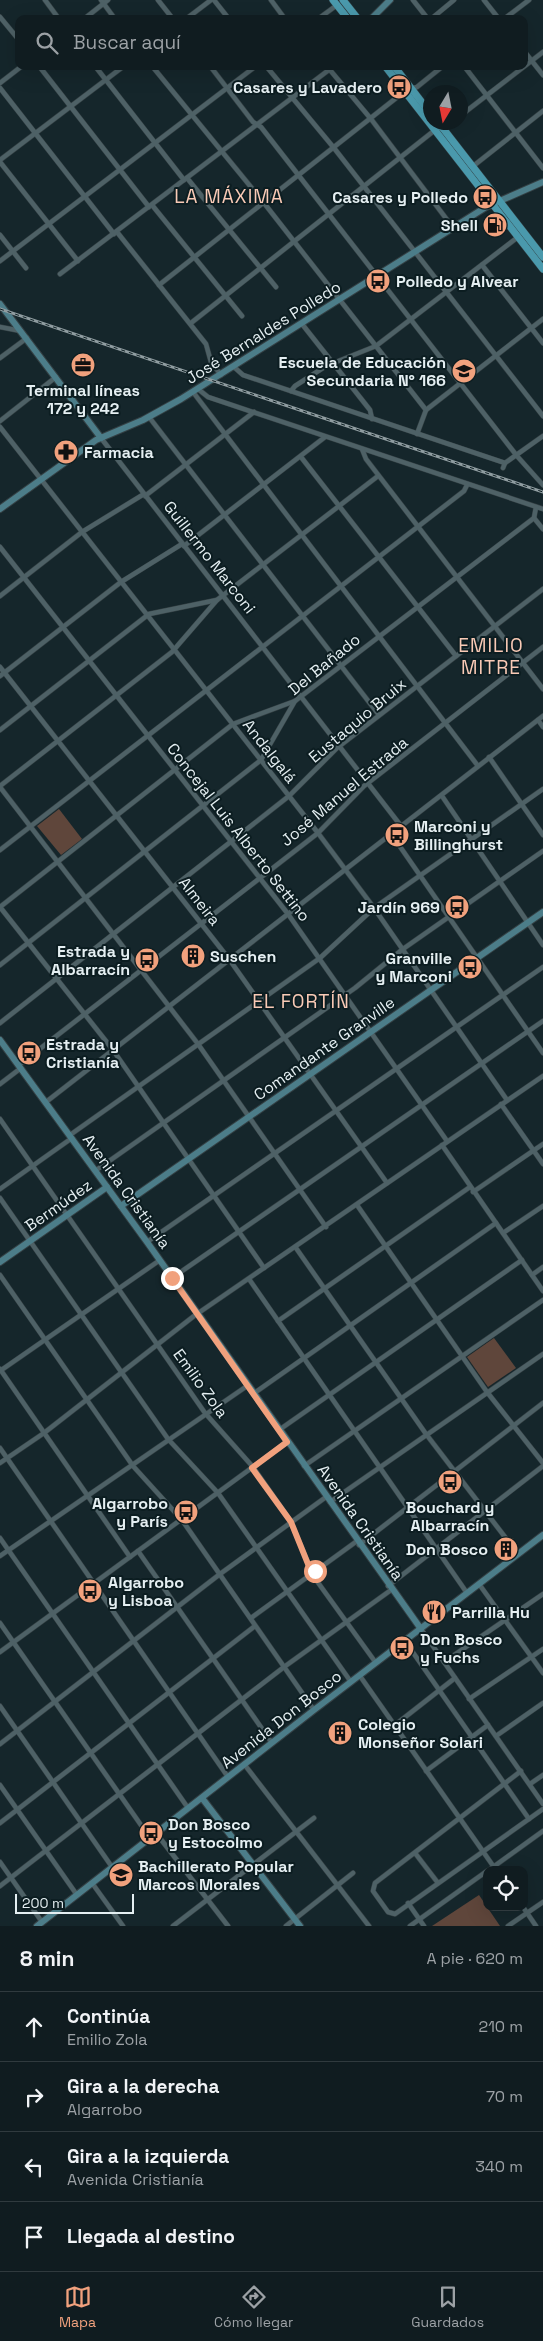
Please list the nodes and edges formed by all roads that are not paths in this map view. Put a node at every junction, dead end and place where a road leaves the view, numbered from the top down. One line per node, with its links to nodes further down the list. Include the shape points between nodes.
1 (45, 0): 12 (street)
2 (158, 0): 15 (street)
3 (213, 0): 16 (street); 17 (street)
4 (271, 0): 18 (street)
5 (390, 0): 22 (street)
6 (413, 0): 23 (street)
7 (454, 0): 24 (street)
8 (484, 0): 25 (street)
9 (529, 0): 26 (street)
10 (104, 1): 13 (street); 14 (street)
11 (338, 2): 19 (street); 20 (main road); 21 (main road)
12 (56, 15)
13 (88, 15)
14 (113, 15)
15 (170, 15)
16 (192, 15)
17 (226, 15)
18 (282, 15)
19 (323, 15)
20 (346, 15)
21 (353, 15)
22 (375, 15)
23 (426, 15)
24 (434, 15)
25 (496, 15)
26 (509, 15)
27 (0, 17): 28 (street)
28 (15, 35)
29 (543, 52): 31 (street)
30 (528, 56): 31 (street)
31 (532, 61): 32 (street); 48 (street)
32 (528, 64)
33 (17, 70): 50 (street)
34 (42, 70): 56 (street)
35 (99, 70): 49 (street)
36 (119, 70): 49 (street)
37 (155, 70): 61 (street)
38 (213, 70): 52 (street)
39 (251, 70): 52 (street)
40 (269, 70): 55 (street)
41 (329, 70): 55 (street)
42 (331, 70): 62 (street)
43 (389, 70): 53 (main road)
44 (396, 70): 53 (main road)
45 (437, 70): 53 (street)
46 (467, 70): 54 (street)
47 (520, 70): 54 (street)
48 (543, 75)
49 (106, 80): 56 (street); 69 (street)
50 (0, 83)
51 (0, 88): 68 (street)
52 (227, 88): 61 (street); 63 (street)
53 (408, 90): 57 (main road); 58 (main road); 62 (street)
54 (486, 96): 59 (street); 67 (street)
55 (292, 97): 63 (street); 70 (street)
56 (70, 106): 68 (street); 76 (street)
57 (423, 106)
58 (423, 108)
59 (468, 110)
60 (543, 111): 67 (street)
61 (191, 116): 69 (street); 71 (street)
62 (371, 119): 70 (street); 72 (street)
63 (257, 124): 71 (street); 77 (street)
64 (434, 130): 72 (street)
65 (440, 130): 83 (main road)
66 (441, 130): 74 (main road)
67 (515, 133): 74 (street); 75 (street)
68 (35, 134): 73 (street); 81 (street)
69 (155, 144): 76 (street); 78 (street)
70 (334, 148): 77 (street); 80 (street)
71 (222, 152): 78 (street); 82 (street)
72 (400, 157): 80 (street); 87 (street)
73 (0, 161): 86 (street)
74 (472, 167): 83 (main road)
75 (543, 168)
76 (120, 170): 81 (street); 84 (street)
77 (299, 175): 82 (street); 85 (street)
78 (186, 179): 84 (street); 88 (street)
79 (543, 182): 83 (street, José Bernaldes Polledo)
80 (364, 186): 85 (street); 94 (street)
81 (84, 197): 86 (street); 89 (street)
82 (264, 203): 88 (street); 92 (street)
83 (496, 203): 87 (street, José Bernaldes Polledo); 91 (main road); 95 (main road)
84 (150, 206): 89 (street); 96 (street)
85 (330, 214): 92 (street); 104 (street)
86 (49, 224): 93 (street); 97 (street)
87 (454, 228): 94 (street, José Bernaldes Polledo)
88 (230, 230): 96 (street); 101 (street)
89 (115, 233): 97 (street); 105 (street)
90 (0, 235): 93 (street)
91 (518, 237): 99 (street); 102 (main road)
92 (294, 241): 101 (street); 109 (street)
93 (13, 251): 98 (street); 100 (street)
94 (416, 252): 104 (street, José Bernaldes Polledo); 107 (street)
95 (543, 257)
96 (195, 258): 105 (street); 108 (street)
97 (78, 261): 103 (street)
98 (0, 262)
99 (482, 265): 107 (street); 117 (street)
100 (26, 268)
101 (260, 268): 106 (street); 108 (street)
102 (543, 268)
103 (60, 274)
104 (378, 275): 109 (street, José Bernaldes Polledo); 112 (street)
105 (159, 285): 114 (street)
106 (276, 287)
107 (446, 292): 112 (street); 122 (street)
108 (226, 296): 111 (street); 114 (street)
109 (340, 299): 115 (street, José Bernaldes Polledo); 121 (street)
110 (0, 304): 118 (street, Guillermo Marconi)
111 (242, 316)
112 (411, 319): 121 (street); 128 (street)
113 (543, 319): 117 (street)
114 (191, 323): 126 (street)
115 (302, 324): 124 (street); 125 (street, José Bernaldes Polledo)
116 (0, 327): 118 (street)
117 (531, 328): 120 (street); 122 (street)
118 (22, 331): 119 (street, Guillermo Marconi)
119 (27, 338): 123 (street); 127 (street, Guillermo Marconi)
120 (543, 344)
121 (376, 346): 124 (street); 131 (street)
122 (496, 356): 128 (street); 133 (street)
123 (0, 358)
124 (332, 363): 130 (street); 135 (street, via 370,410)
125 (234, 367): 126 (street, José Bernaldes Polledo); 130 (street, via 243,375)
126 (221, 375): 129 (street, José Bernaldes Polledo)
127 (56, 377): 136 (street); 142 (street, Guillermo Marconi)
128 (461, 383): 131 (street); 144 (street)
129 (196, 390): 132 (street); 134 (street, José Bernaldes Polledo); 138 (street)
130 (292, 391): 135 (street)
131 (426, 410): 139 (street)
132 (254, 412): 138 (street); 141 (street)
133 (543, 416)
134 (148, 417): 142 (street, José Bernaldes Polledo); 146 (street)
135 (372, 419): 139 (street)
136 (0, 421)
137 (0, 427): 148 (street, Andalgalá)
138 (226, 434): 146 (street); 149 (street)
139 (417, 434): 144 (street, via 504,466)
140 (543, 436): 144 (street)
141 (325, 437): 143 (street); 145 (street)
142 (101, 438): 148 (street, José Bernaldes Polledo); 152 (street, Guillermo Marconi)
143 (362, 449): 147 (street); 150 (street)
144 (517, 456): 151 (street)
145 (301, 457): 149 (street); 153 (street)
146 (184, 465): 152 (street); 157 (street)
147 (378, 476): 153 (street); 159 (street)
148 (41, 479): 155 (street, José Bernaldes Polledo); 161 (street, Andalgalá)
149 (263, 485): 157 (street); 162 (street)
150 (467, 485): 154 (street); 159 (street, via 464,491)
151 (543, 485)
152 (145, 495): 161 (street); 163 (street, Guillermo Marconi)
153 (339, 507): 162 (street); 165 (street)
154 (536, 507): 156 (street); 158 (street)
155 (0, 509)
156 (543, 509)
157 (224, 516): 163 (street); 166 (street)
158 (534, 518): 160 (street); 167 (street, Del Bañado)
159 (417, 526): 165 (street); 167 (street)
160 (543, 529)
161 (82, 532): 168 (street); 169 (street, Andalgalá)
162 (302, 536): 166 (street); 170 (street)
163 (183, 545): 169 (street); 173 (street, Guillermo Marconi)
164 (0, 547): 168 (street, Concejal Luis Alberto Settino)
165 (378, 557): 170 (street); 175 (street)
166 (263, 566): 173 (street); 177 (street)
167 (456, 576): 175 (street, Del Bañado); 178 (street)
168 (24, 578): 172 (street); 179 (street, Concejal Luis Alberto Settino)
169 (121, 582): 176 (street, Andalgalá); 179 (street)
170 (341, 586): 177 (street); 180 (street)
171 (543, 589): 178 (street, Eustaquio Bruix)
172 (0, 596)
173 (223, 596): 174 (street); 181 (street, Guillermo Marconi)
174 (217, 600): 176 (street); 183 (street)
175 (417, 607): 180 (street, Del Bañado); 184 (street)
176 (147, 615): 183 (street, Andalgalá); 185 (street)
177 (301, 616): 181 (street); 187 (street)
178 (494, 626): 184 (street, Eustaquio Bruix); 186 (street)
179 (62, 627): 185 (street, Concejal Luis Alberto Settino); 189 (street)
180 (379, 636): 187 (street, Del Bañado); 190 (street)
181 (262, 646): 192 (street); 194 (street, Guillermo Marconi)
182 (543, 647): 186 (street, José Manuel Estrada)
183 (174, 650): 192 (street, Andalgalá); 193 (street)
184 (456, 656): 190 (street, Eustaquio Bruix)
185 (89, 661): 193 (street, Concejal Luis Alberto Settino); 196 (street)
186 (522, 663): 191 (street); 200 (street, José Manuel Estrada)
187 (340, 666): 194 (street, Del Bañado); 197 (street)
188 (0, 667): 189 (street, Almeira)
189 (2, 674): 196 (street, Almeira)
190 (418, 686): 197 (street, Eustaquio Bruix); 200 (street)
191 (543, 689)
192 (206, 690): 201 (street, Andalgalá); 204 (street)
193 (116, 696): 204 (street, Concejal Luis Alberto Settino); 205 (street)
194 (301, 696): 195 (street, Del Bañado); 206 (street, Guillermo Marconi)
195 (295, 701): 201 (street); 208 (street, Del Bañado)
196 (31, 706): 203 (street); 205 (street, Almeira)
197 (380, 715): 206 (street, Eustaquio Bruix)
198 (543, 716): 199 (street)
199 (538, 720): 202 (street); 207 (street)
200 (445, 723): 209 (street); 212 (street, José Manuel Estrada)
201 (233, 724): 208 (street, Andalgalá); 210 (street)
202 (543, 727)
203 (0, 730)
204 (147, 735): 210 (street, Concejal Luis Alberto Settino); 211 (street)
205 (57, 741): 211 (street, Almeira); 213 (street)
206 (340, 746): 212 (street, Guillermo Marconi); 215 (street, Eustaquio Bruix)
207 (489, 758): 209 (street); 217 (street)
208 (261, 760): 215 (street, Andalgalá); 218 (street, Del Bañado)
209 (478, 766): 216 (street)
210 (175, 770): 218 (street, Concejal Luis Alberto Settino); 219 (street)
211 (89, 781): 219 (street, Almeira); 220 (street)
212 (369, 782): 221 (street, Guillermo Marconi); 222 (street, José Manuel Estrada)
213 (0, 787): 220 (street)
214 (543, 790): 217 (street)
215 (289, 796): 222 (street, Andalgalá); 226 (street, Eustaquio Bruix)
216 (442, 796): 221 (street); 225 (street)
217 (522, 804): 224 (street); 225 (street)
218 (202, 806): 226 (street, Concejal Luis Alberto Settino); 228 (street, Del Bañado)
219 (116, 816): 228 (street, Almeira); 230 (street)
220 (31, 826): 227 (street); 230 (street)
221 (401, 826): 223 (street)
222 (318, 832): 231 (street, Andalgalá); 233 (street, José Manuel Estrada)
223 (392, 835): 231 (street); 232 (street)
224 (543, 835)
225 (471, 840): 232 (street); 234 (street)
226 (231, 842): 233 (street, Concejal Luis Alberto Settino); 235 (street, Eustaquio Bruix)
227 (0, 850)
228 (145, 851): 235 (street, Almeira); 236 (street, Del Bañado)
229 (543, 851): 234 (street)
230 (58, 861): 236 (street); 237 (street)
231 (345, 869): 238 (street, Andalgalá); 240 (street)
232 (420, 875): 238 (street); 241 (street)
233 (259, 878): 240 (street, Concejal Luis Alberto Settino); 242 (street, José Manuel Estrada)
234 (499, 881): 241 (street); 243 (street)
235 (173, 887): 242 (street, Almeira); 244 (street, Eustaquio Bruix)
236 (87, 897): 244 (street); 245 (street, Del Bañado)
237 (0, 907): 245 (street)
238 (374, 908): 247 (street, Andalgalá); 248 (street)
239 (543, 912): 243 (street, Comandante Granville)
240 (288, 914): 248 (street, Concejal Luis Alberto Settino); 250 (street)
241 (449, 917): 247 (street); 249 (street)
242 (202, 923): 250 (street, Almeira); 253 (street, José Manuel Estrada)
243 (528, 923): 246 (street); 249 (street, Comandante Granville)
244 (115, 933): 253 (street); 254 (street, Eustaquio Bruix)
245 (28, 943): 251 (street, Del Bañado); 254 (street)
246 (543, 945)
247 (403, 949): 255 (street, Andalgalá); 256 (street)
248 (320, 958): 256 (street, Concejal Luis Alberto Settino); 258 (street)
249 (478, 958): 255 (street, Comandante Granville); 257 (street)
250 (229, 959): 258 (street, Almeira); 259 (street)
251 (0, 965)
252 (543, 967): 257 (street)
253 (142, 969): 259 (street); 260 (street, José Manuel Estrada)
254 (56, 979): 260 (street); 262 (street, Eustaquio Bruix)
255 (432, 990): 263 (street, Andalgalá); 264 (street, Comandante Granville)
256 (345, 994): 264 (street, Concejal Luis Alberto Settino); 266 (street)
257 (503, 995): 263 (street); 265 (street)
258 (259, 1001): 266 (street, Almeira); 268 (street)
259 (170, 1006): 268 (street); 269 (street)
260 (85, 1014): 269 (street); 272 (street, José Manuel Estrada)
261 (543, 1021): 265 (street)
262 (0, 1023)
263 (458, 1026): 271 (street, Andalgalá); 273 (street)
264 (371, 1032): 273 (street, Concejal Luis Alberto Settino); 274 (street, Comandante Granville)
265 (528, 1032): 270 (street); 271 (street)
266 (284, 1038): 274 (street, Almeira); 276 (street)
267 (0, 1040): 272 (street, Avenida Cristianía)
268 (198, 1044): 276 (street); 278 (street)
269 (113, 1050): 278 (street); 280 (street)
270 (543, 1053)
271 (482, 1062): 279 (street, Andalgalá); 281 (street)
272 (20, 1067): 277 (street, José Manuel Estrada); 280 (street, Avenida Cristianía)
273 (396, 1068): 281 (street, Concejal Luis Alberto Settino); 283 (street)
274 (311, 1074): 283 (street, Almeira); 284 (street, Comandante Granville)
275 (543, 1076): 279 (street)
276 (224, 1080): 284 (street); 286 (street)
277 (0, 1084)
278 (138, 1086): 286 (street); 287 (street)
279 (507, 1100): 282 (street)
280 (46, 1102): 287 (street, Avenida Cristianía)
281 (422, 1104): 288 (street, Concejal Luis Alberto Settino); 291 (street)
282 (501, 1104): 288 (street); 292 (street)
283 (336, 1111): 291 (street, Almeira); 293 (street)
284 (249, 1117): 293 (street); 294 (street, Comandante Granville)
285 (0, 1119): 296 (street, Emilio Zola)
286 (163, 1122): 294 (street); 297 (street)
287 (71, 1136): 296 (street); 297 (street, Avenida Cristianía)
288 (447, 1141): 290 (street)
289 (543, 1144): 292 (street)
290 (442, 1145): 298 (street); 302 (street)
291 (361, 1147): 298 (street, Almeira); 301 (street)
292 (534, 1150): 295 (street); 302 (street)
293 (275, 1153): 301 (street); 303 (street)
294 (189, 1159): 303 (street); 306 (street, Comandante Granville)
295 (543, 1164)
296 (33, 1166): 300 (street); 308 (street, Emilio Zola)
297 (95, 1171): 299 (street, Avenida Cristianía)
298 (386, 1183): 305 (street)
299 (107, 1187): 306 (street, Avenida Cristianía); 308 (street, Bermúdez)
300 (0, 1189)
301 (299, 1189): 310 (street); 311 (street)
302 (472, 1189): 309 (street); 315 (street)
303 (214, 1196): 311 (street); 314 (street)
304 (0, 1198): 313 (street)
305 (357, 1205): 310 (street); 315 (street)
306 (121, 1206): 314 (street, Avenida Cristianía)
307 (543, 1206): 312 (street)
308 (67, 1215): 313 (street, Bermúdez); 327 (street, Emilio Zola)
309 (496, 1223): 312 (street); 326 (street)
310 (326, 1227): 316 (street)
311 (240, 1232): 321 (street); 324 (street)
312 (503, 1233): 318 (street)
313 (30, 1241): 319 (street, Bermúdez); 332 (street)
314 (147, 1242): 317 (street, Avenida Cristianía)
315 (386, 1246): 326 (street); 328 (street)
316 (296, 1248): 321 (street); 328 (street)
317 (160, 1260): 324 (street, Avenida Cristianía); 327 (street)
318 (522, 1260): 323 (street); 333 (street)
319 (0, 1262)
320 (543, 1267): 323 (street)
321 (264, 1268): 325 (street)
322 (0, 1275): 336 (street)
323 (532, 1275): 329 (street)
324 (172, 1278): 331 (street, Avenida Cristianía)
325 (249, 1279): 331 (street); 334 (street)
326 (411, 1283): 333 (street); 335 (street)
327 (118, 1289): 332 (street); 337 (street, Emilio Zola)
328 (325, 1290): 334 (street); 335 (street)
329 (543, 1291)
330 (543, 1300): 339 (street)
331 (198, 1314): 337 (street); 344 (street, Avenida Cristianía)
332 (82, 1315): 336 (street); 343 (street)
333 (436, 1319): 339 (street); 341 (street)
334 (278, 1321): 340 (street)
335 (350, 1325): 340 (street); 341 (street)
336 (45, 1339): 342 (street); 349 (street)
337 (157, 1345): 343 (street); 351 (street, Emilio Zola)
338 (543, 1354): 345 (street)
339 (461, 1356): 345 (street); 348 (street)
340 (305, 1358): 346 (street); 347 (street)
341 (376, 1362): 347 (street); 348 (street)
342 (0, 1370): 355 (street)
343 (122, 1372): 349 (street); 357 (street)
344 (247, 1386): 346 (street, Avenida Cristianía); 351 (street)
345 (487, 1392): 352 (street); 356 (street)
346 (253, 1394): 353 (street, Avenida Cristianía)
347 (329, 1394): 353 (street); 354 (street)
348 (401, 1398): 354 (street); 356 (street)
349 (86, 1400): 355 (street); 363 (street)
350 (543, 1403): 352 (street)
351 (205, 1413): 357 (street); 367 (street, Emilio Zola)
352 (514, 1425): 362 (street); 368 (street)
353 (279, 1430): 358 (street, Avenida Cristianía)
354 (355, 1431): 364 (street); 366 (street)
355 (44, 1433): 360 (street); 370 (street)
356 (426, 1434): 366 (street); 368 (street)
357 (168, 1439): 363 (street); 369 (street)
358 (287, 1442): 364 (street, Avenida Cristianía); 367 (street)
359 (0, 1448): 360 (street)
360 (7, 1458): 361 (street); 375 (street)
361 (0, 1463)
362 (543, 1463)
363 (132, 1464): 370 (street); 374 (street)
364 (304, 1466): 371 (street, Avenida Cristianía)
365 (543, 1466): 373 (street)
366 (380, 1467): 371 (street); 372 (street)
367 (252, 1468): 369 (street); 376 (street, Emilio Zola)
368 (454, 1472): 372 (street); 373 (street)
369 (218, 1493): 374 (street); 380 (street)
370 (87, 1496): 375 (street); 386 (street)
371 (328, 1499): 376 (street); 379 (street, Avenida Cristianía)
372 (408, 1508): 379 (street); 381 (street)
373 (486, 1512): 381 (street); 384 (street)
374 (182, 1520): 383 (street); 388 (street)
375 (51, 1522): 382 (street); 389 (street)
376 (291, 1522): 380 (street); 387 (street, Emilio Zola)
377 (543, 1535): 384 (street, Avenida Don Bosco)
378 (0, 1538): 382 (street)
379 (358, 1543): 387 (street); 391 (street, Avenida Cristianía)
380 (256, 1548): 388 (street); 392 (street)
381 (437, 1549): 391 (street); 393 (street)
382 (8, 1550): 385 (street); 396 (street)
383 (138, 1551): 386 (street); 395 (street)
384 (518, 1554): 390 (street, Avenida Don Bosco)
385 (0, 1556)
386 (130, 1557): 389 (street)
387 (312, 1572): 392 (street); 399 (street, Emilio Zola)
388 (220, 1574): 395 (street); 397 (street)
389 (94, 1583): 396 (street); 404 (street)
390 (479, 1584): 393 (street, Avenida Don Bosco); 398 (street)
391 (390, 1588): 399 (street); 402 (street, Avenida Cristianía)
392 (288, 1591): 397 (street); 403 (street)
393 (468, 1593): 402 (street, Avenida Don Bosco)
394 (543, 1594): 398 (street)
395 (177, 1608): 404 (street); 410 (street)
396 (53, 1614): 406 (street); 414 (street)
397 (251, 1618): 401 (street)
398 (505, 1620): 409 (street); 411 (street)
399 (346, 1622): 403 (street); 412 (street, Emilio Zola)
400 (0, 1623): 406 (street)
401 (255, 1626): 410 (street); 413 (street)
402 (421, 1629): 405 (street, Avenida Don Bosco); 411 (street)
403 (321, 1640): 413 (street); 418 (street)
404 (134, 1641): 414 (street); 420 (street)
405 (405, 1641): 412 (street, Avenida Don Bosco); 419 (street)
406 (13, 1642): 408 (street); 423 (street)
407 (543, 1648): 409 (street)
408 (0, 1652)
409 (532, 1656): 415 (street); 421 (street)
410 (212, 1658): 420 (street); 422 (street)
411 (444, 1662): 417 (street)
412 (376, 1664): 416 (street, Avenida Don Bosco)
413 (284, 1667): 422 (street); 426 (street)
414 (93, 1672): 423 (street); 427 (street)
415 (543, 1673)
416 (360, 1676): 418 (street, Avenida Don Bosco); 428 (street)
417 (455, 1678): 419 (street); 421 (street)
418 (351, 1682): 426 (street, Avenida Don Bosco)
419 (440, 1689): 428 (street); 433 (street)
420 (169, 1692): 427 (street); 431 (street)
421 (469, 1699): 429 (street)
422 (241, 1700): 431 (street); 434 (street)
423 (55, 1702): 430 (street); 436 (street)
424 (543, 1702): 432 (street)
425 (0, 1706): 430 (street)
426 (314, 1710): 434 (street, Avenida Don Bosco)
427 (128, 1724): 436 (street); 438 (street)
428 (395, 1725): 439 (street)
429 (488, 1726): 432 (street); 433 (street)
430 (17, 1730): 435 (street); 443 (street)
431 (198, 1734): 438 (street); 442 (street)
432 (496, 1736): 440 (street)
433 (472, 1737): 439 (street); 444 (street)
434 (272, 1743): 437 (street, Avenida Don Bosco)
435 (0, 1744)
436 (91, 1753): 443 (street); 447 (street)
437 (244, 1764): 442 (street, Avenida Don Bosco); 459 (street)
438 (158, 1765): 447 (street); 450 (street)
439 (426, 1771): 454 (street)
440 (521, 1772): 444 (street); 445 (street)
441 (543, 1775): 445 (street)
442 (228, 1777): 448 (street, Avenida Don Bosco)
443 (52, 1782): 451 (street); 457 (street)
444 (505, 1784): 454 (street); 455 (street)
445 (530, 1784): 449 (street)
446 (0, 1785): 451 (street)
447 (120, 1794): 457 (street); 461 (street)
448 (202, 1798): 450 (street, Avenida Don Bosco); 466 (street)
449 (543, 1804)
450 (188, 1808): 460 (street, Avenida Don Bosco)
451 (17, 1809): 456 (street); 463 (street)
452 (543, 1809): 455 (street)
453 (314, 1818): 459 (street)
454 (460, 1818): 462 (street); 464 (street)
455 (530, 1819): 462 (street)
456 (0, 1823)
457 (82, 1824): 463 (street); 469 (street)
458 (543, 1831): 468 (street)
459 (297, 1832): 466 (street); 475 (street)
460 (156, 1833): 461 (street, Avenida Don Bosco); 478 (street)
461 (150, 1838): 469 (street, Avenida Don Bosco)
462 (483, 1850): 467 (street); 474 (street)
463 (46, 1851): 472 (street); 477 (street)
464 (415, 1852): 474 (street); 480 (street, via 375,1883 373,1891 388,1912 395,1914)
465 (0, 1862): 472 (street)
466 (253, 1865): 478 (street); 482 (street)
467 (494, 1866)
468 (498, 1866)
469 (112, 1867): 473 (street, Avenida Don Bosco)
470 (353, 1873): 475 (street)
471 (483, 1875): 483 (street)
472 (11, 1878): 476 (street); 484 (street)
473 (92, 1883): 477 (street, Avenida Don Bosco); 485 (street)
474 (438, 1883): 480 (street)
475 (338, 1885): 482 (street); 490 (street)
476 (0, 1886)
477 (77, 1894): 484 (street, Avenida Don Bosco)
478 (208, 1900): 486 (street); 487 (street)
479 (543, 1902): 481 (street)
480 (408, 1904): 483 (street)
481 (527, 1913): 493 (street); 494 (street)
482 (295, 1919): 488 (street); 489 (street)
483 (420, 1919): 491 (street); 492 (street)
484 (39, 1924)
485 (123, 1926)
486 (173, 1926)
487 (228, 1926)
488 (286, 1926)
489 (300, 1926)
490 (369, 1926)
491 (410, 1926)
492 (424, 1926)
493 (508, 1926)
494 (536, 1926)

